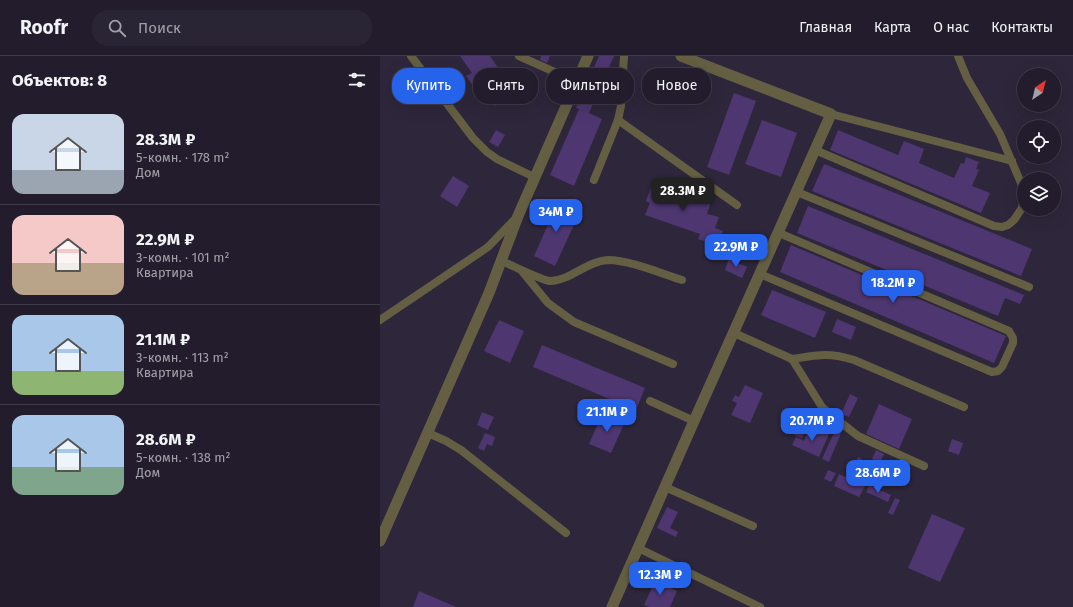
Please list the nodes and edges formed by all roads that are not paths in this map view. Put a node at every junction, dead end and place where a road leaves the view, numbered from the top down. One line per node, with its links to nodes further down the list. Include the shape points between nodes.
1 (411, 56): 14 (lane, via 473,138 487,152)
2 (519, 56): 7 (lane)
3 (588, 56): 8 (street)
4 (624, 56): 11 (lane, via 622,106)
5 (681, 56): 10 (street)
6 (958, 56): 13 (lane, via 967,78 1000,134)
7 (546, 68)
8 (583, 68)
9 (567, 104): 14 (street)
10 (831, 114): 12 (street); 13 (lane)
11 (618, 120): 15 (lane); 17 (lane)
12 (815, 150): 13 (lane, via 994,226 1008,225 1022,208 1021,182); 16 (street)
13 (1012, 161)
14 (534, 177): 18 (street)
15 (594, 180)
16 (797, 192): 19 (street); 24 (lane)
17 (737, 205)
18 (518, 216): 20 (street); 25 (lane, via 488,247)
19 (779, 233): 22 (street); 22 (lane, via 1009,331 1014,338 1002,367 992,372)
20 (501, 261): 21 (lane); 32 (street)
21 (520, 269): 23 (lane, via 552,281 606,260 620,261); 28 (lane, via 548,303 574,322)
22 (760, 274): 26 (street)
23 (682, 280)
24 (1029, 287)
25 (380, 320)
26 (734, 333): 27 (lane); 31 (street)
27 (792, 359): 30 (lane, via 826,354 841,356); 33 (lane, via 822,407 830,414 858,436)
28 (674, 364)
29 (650, 401): 31 (lane)
30 (964, 407)
31 (694, 421): 34 (street)
32 (428, 433): 36 (lane, via 461,450); 37 (street)
33 (924, 466)
34 (665, 487): 35 (lane); 38 (street)
35 (753, 526)
36 (566, 533)
37 (380, 541)
38 (638, 548): 39 (street); 40 (lane)
39 (612, 607)
40 (760, 607)

